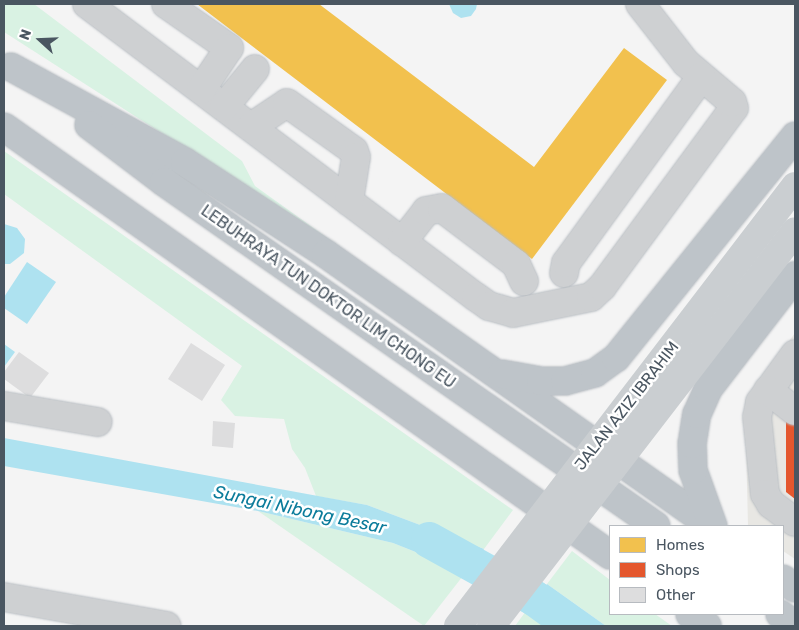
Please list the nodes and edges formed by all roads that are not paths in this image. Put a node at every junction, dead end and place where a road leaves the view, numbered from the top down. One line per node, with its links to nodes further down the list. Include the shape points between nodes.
1 (87, 4): 4 (street)
2 (166, 4): 8 (street, via 229,48)
3 (640, 4): 7 (street)
4 (115, 13): 8 (street)
5 (7, 64): 23 (highway, via 185,162 326,254); 29 (highway, LEBUHRAYA TUN DOKTOR LIM CHONG EU, via 164,182)
6 (255, 69): 9 (street)
7 (701, 78): 17 (street, via 566,263); 20 (street, via 734,105 602,287)
8 (201, 90): 9 (street)
9 (224, 107): 10 (street)
10 (251, 127): 14 (street); 14 (street, via 288,103 354,151 356,157)
11 (4, 128): 32 (highway)
12 (795, 136): 23 (highway, via 616,358 595,373 565,382 523,379)
13 (795, 186): 40 (main road, JALAN AZIZ IBRAHIM, bridge)
14 (349, 201): 16 (street)
15 (795, 231): 41 (main road, JALAN AZIZ IBRAHIM, bridge)
16 (402, 242): 19 (street, via 426,211 442,208 516,264); 21 (street, via 489,306)
17 (564, 273): 19 (street); 20 (street)
18 (795, 276): 31 (highway, via 708,389 697,414 692,444 694,470)
19 (524, 281): 21 (street)
20 (591, 297): 21 (street)
21 (513, 313)
22 (795, 354): 24 (street)
23 (488, 370): 30 (highway)
24 (768, 390): 26 (street); 28 (street, via 756,416 765,494 771,504)
25 (4, 406): 27 (street)
26 (795, 411)
27 (98, 422)
28 (795, 522)
29 (655, 525)
30 (711, 525)
31 (712, 525)
32 (609, 554)
33 (784, 580): 34 (highway)
34 (795, 588)
35 (4, 597): 39 (street)
36 (691, 615): 42 (highway)
37 (781, 615): 38 (highway)
38 (795, 625)
39 (166, 626)
40 (458, 626)
41 (491, 626)
42 (707, 626)

